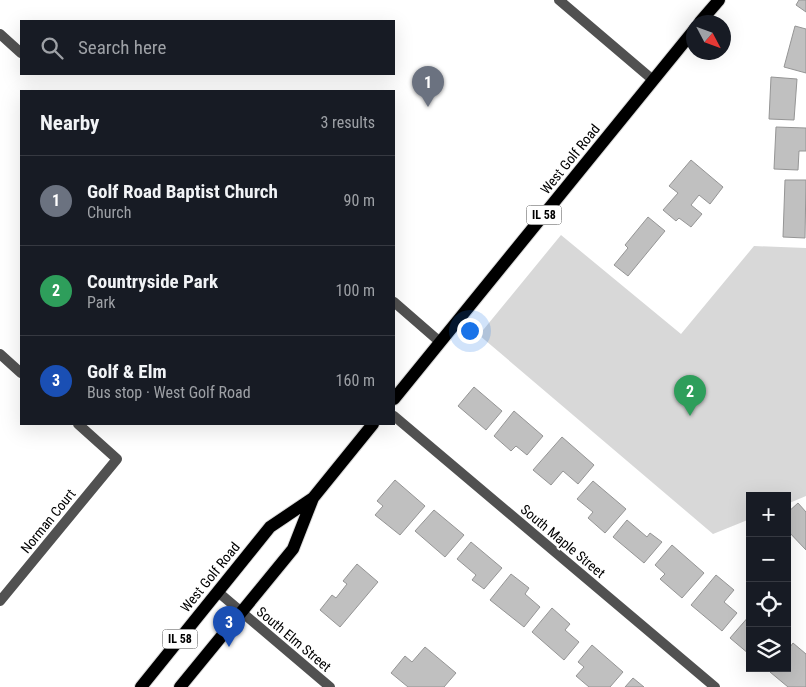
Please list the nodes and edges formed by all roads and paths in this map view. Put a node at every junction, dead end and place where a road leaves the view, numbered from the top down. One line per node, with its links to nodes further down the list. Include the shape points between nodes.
1 (559, 0): 7 (street)
2 (717, 1): 3 (main road)
3 (706, 15)
4 (0, 34): 6 (street)
5 (686, 40): 7 (main road, West Golf Road / IL 58)
6 (20, 52)
7 (653, 80): 9 (main road, West Golf Road / IL 58)
8 (395, 303): 9 (street)
9 (440, 342): 12 (main road, West Golf Road / IL 58)
10 (0, 354): 11 (street)
11 (20, 372)
12 (395, 398)
13 (395, 417): 23 (street, South Maple Street)
14 (79, 425): 18 (street, Norman Court, via 117,459)
15 (373, 425): 16 (main road, West Golf Road / IL 58)
16 (313, 498): 17 (main road, West Golf Road / IL 58, via 270,527); 19 (main road, West Golf Road / IL 58, via 292,549)
17 (218, 592): 19 (street, South Elm Street); 20 (main road, West Golf Road / IL 58)
18 (0, 601)
19 (241, 612): 21 (main road, West Golf Road / IL 58); 22 (street, South Elm Street)
20 (141, 687)
21 (180, 687)
22 (330, 687)
23 (715, 687)

